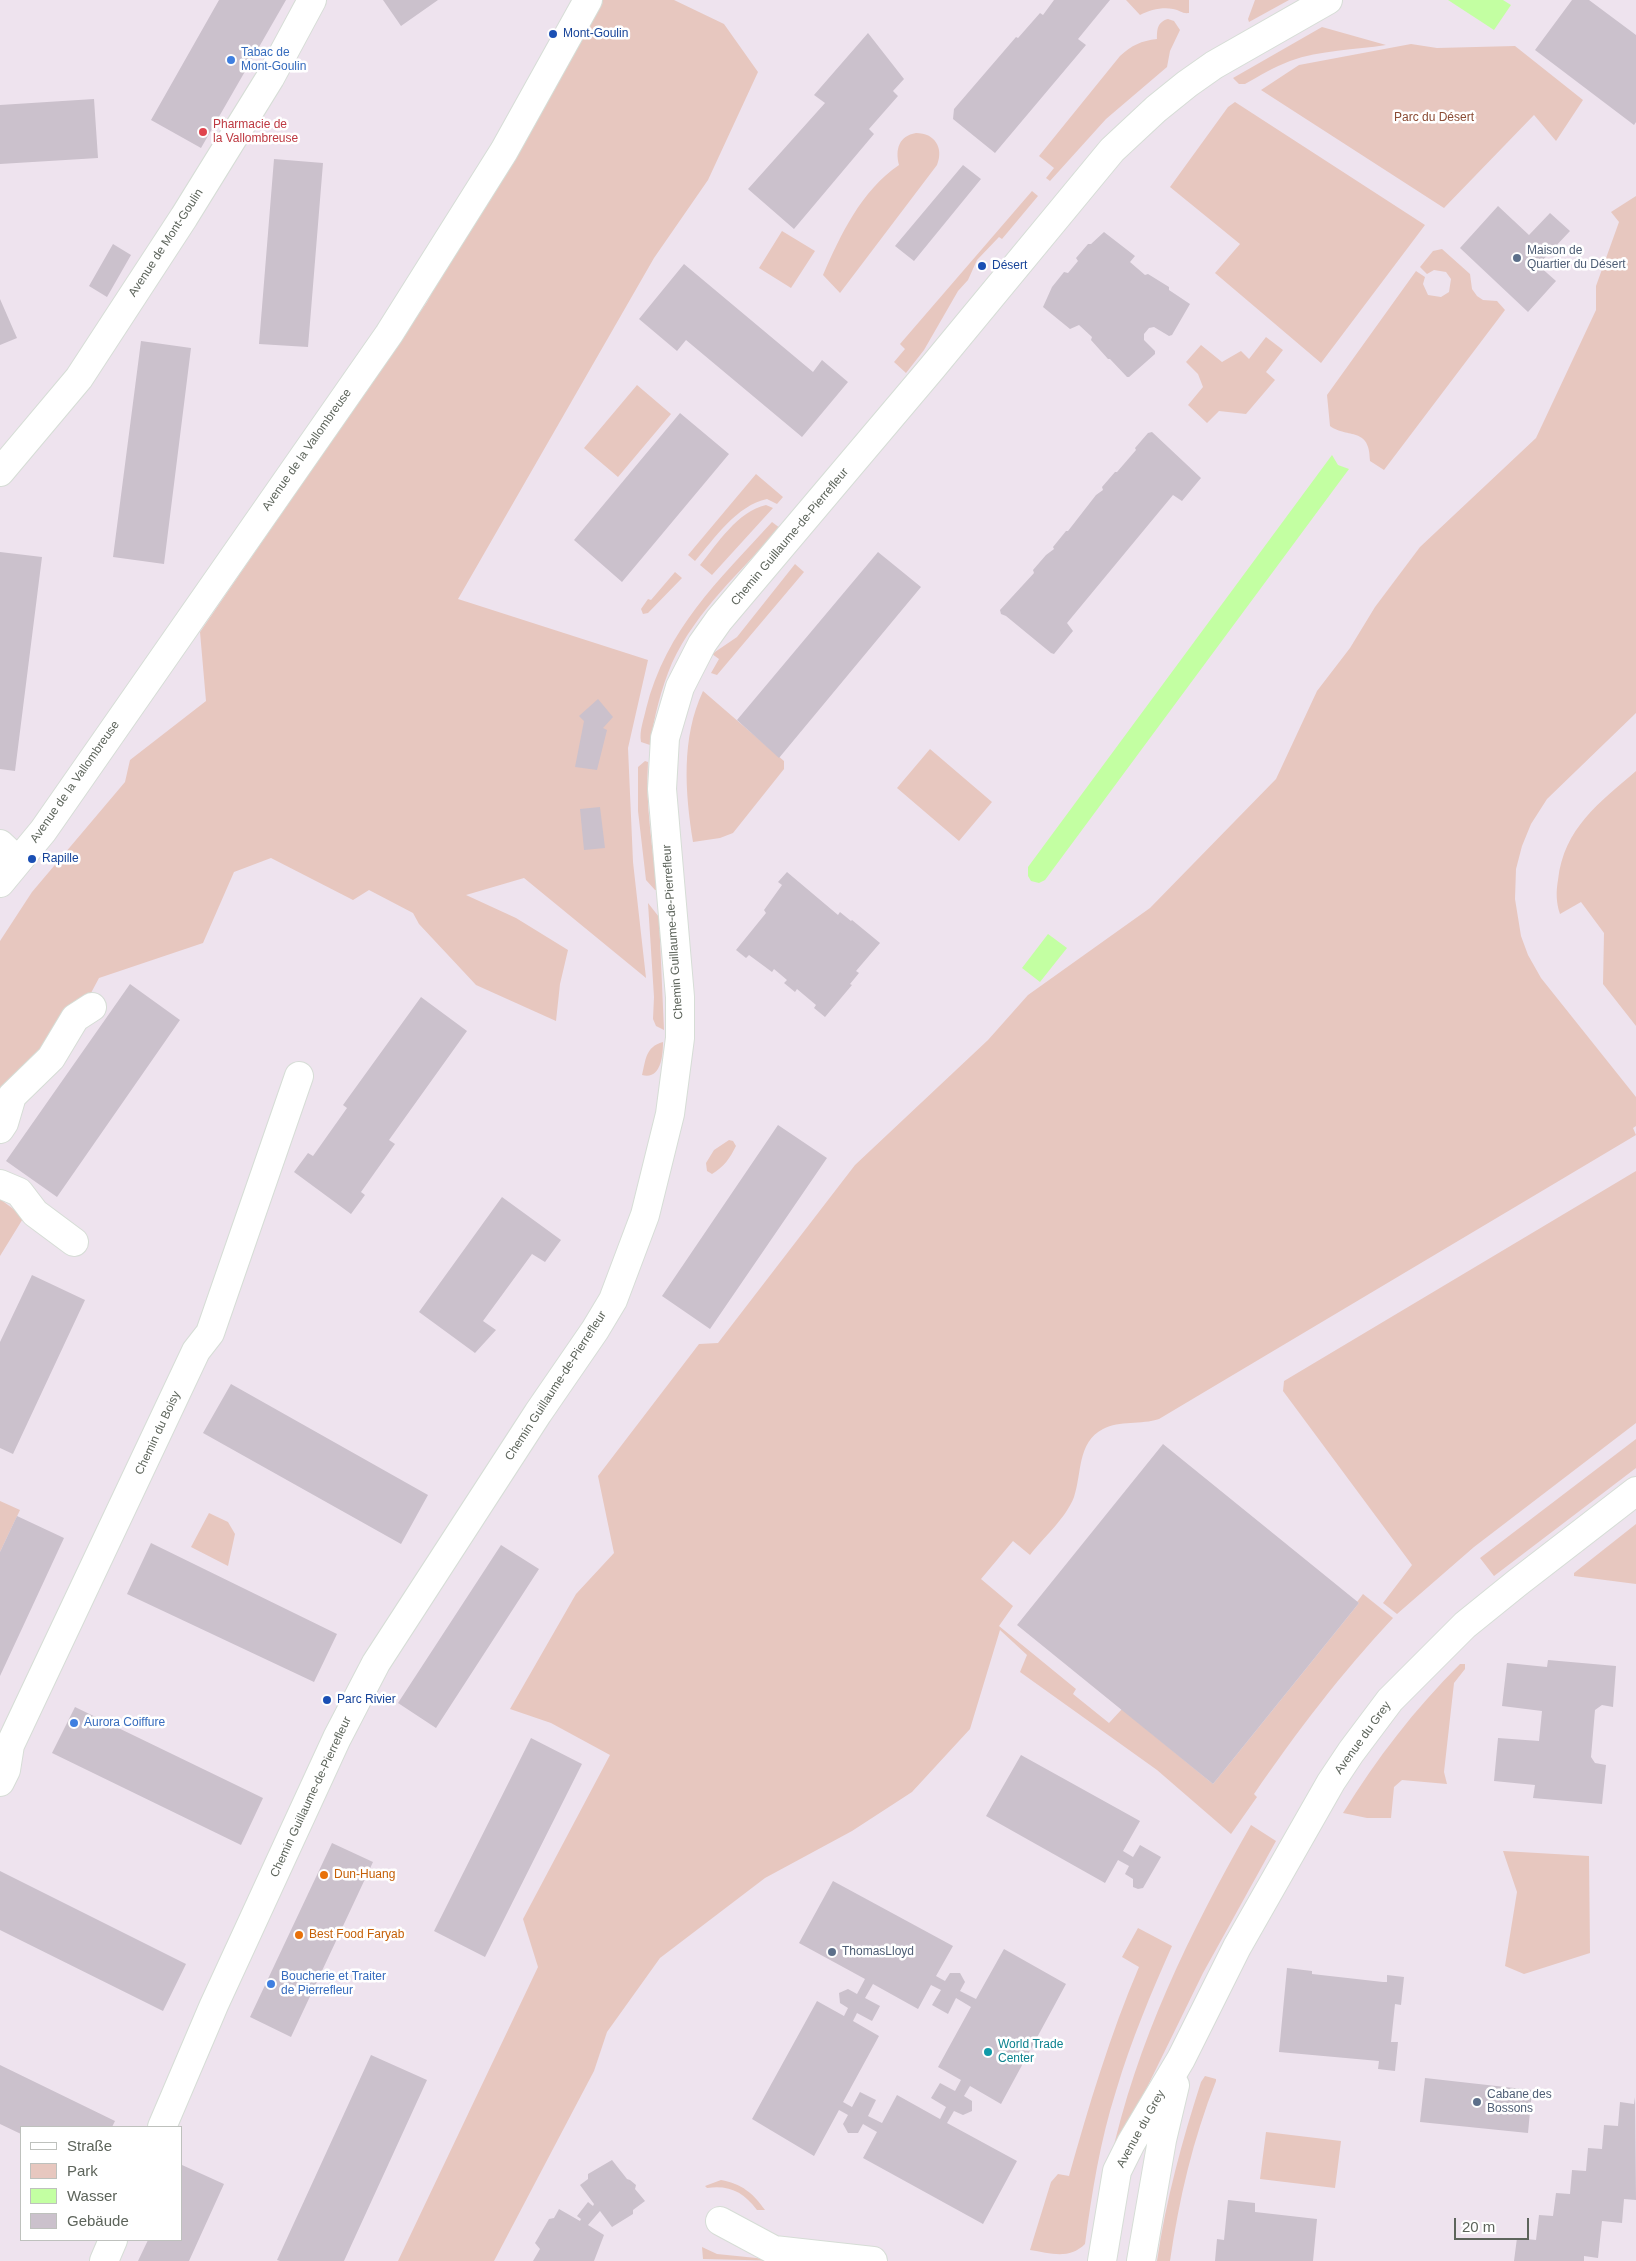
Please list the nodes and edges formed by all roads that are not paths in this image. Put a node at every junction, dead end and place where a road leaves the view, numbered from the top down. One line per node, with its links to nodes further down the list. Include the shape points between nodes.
1 (312, 0): 4 (street, Avenue de Mont-Goulin, via 270,78 79,378)
2 (588, 0): 5 (street, Avenue de la Vallombreuse, via 504,151 389,334 43,831)
3 (1328, 0): 15 (street, Chemin Guillaume-de-Pierrefleur, via 1214,65 1156,108 1112,150 719,620 698,650 680,687 665,738 662,789 679,987 680,1038 670,1114 644,1215 613,1300 376,1663 337,1738 214,2004)
4 (0, 472)
5 (9, 853): 6 (street, Avenue de la Vallombreuse)
6 (0, 883)
7 (92, 1007): 9 (street, via 75,1018 51,1058 12,1096)
8 (300, 1076): 13 (street, Chemin du Boisy, via 210,1333 196,1351 10,1746 6,1770)
9 (0, 1129)
10 (0, 1184): 11 (street, via 19,1192 35,1212)
11 (74, 1242)
12 (1636, 1492): 14 (street, Avenue du Grey, via 1465,1625 1420,1668 1373,1721 1331,1782 1237,1947)
13 (0, 1782)
14 (1181, 2059): 20 (street, Avenue du Grey, via 1117,2171); 21 (street, Avenue du Grey, via 1162,2140)
15 (162, 2126)
16 (720, 2221): 19 (street, via 774,2250)
17 (113, 2241): 18 (street)
18 (104, 2261)
19 (873, 2261)
20 (1102, 2261)
21 (1141, 2261)

